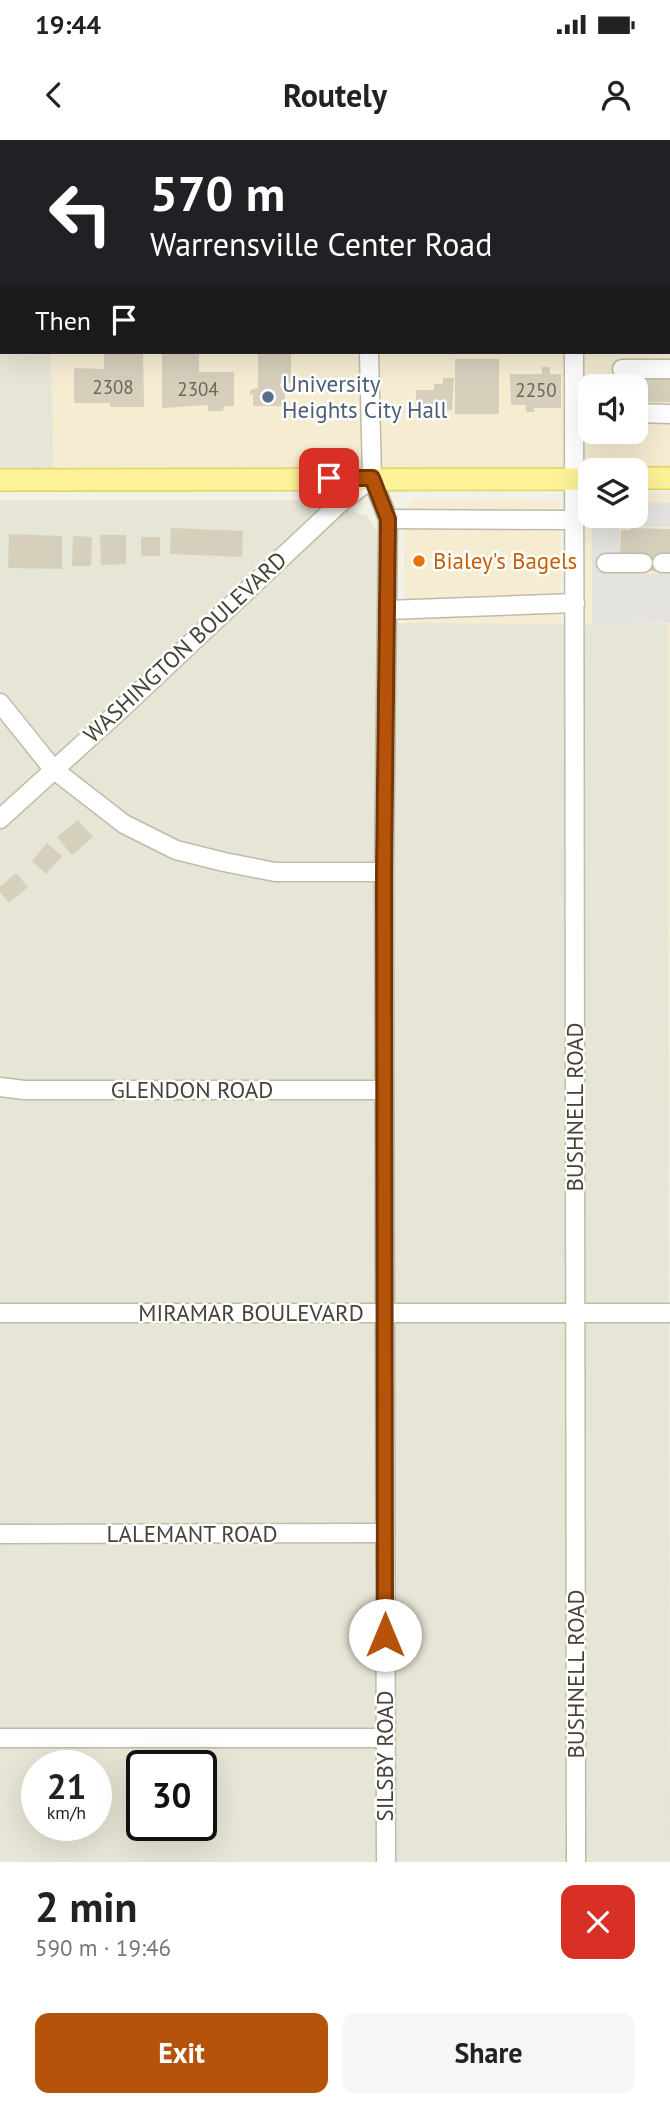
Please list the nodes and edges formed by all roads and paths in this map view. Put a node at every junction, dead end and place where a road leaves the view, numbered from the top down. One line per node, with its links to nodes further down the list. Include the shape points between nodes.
1 (369, 354): 8 (street, SILSBY ROAD)
2 (574, 354): 7 (street, BUSHNELL ROAD)
3 (622, 369): 4 (street)
4 (670, 369)
5 (648, 413): 6 (street)
6 (670, 414)
7 (581, 458)
8 (372, 478): 11 (main road); 12 (main road); 14 (street, SILSBY ROAD); 21 (street, WASHINGTON BOULEVARD, via 339,503)
9 (648, 478): 10 (main road)
10 (670, 478)
11 (578, 479)
12 (0, 480)
13 (578, 502): 15 (street, BUSHNELL ROAD)
14 (388, 519): 15 (street); 19 (street, SILSBY ROAD)
15 (575, 520): 18 (street, BUSHNELL ROAD)
16 (606, 563): 17 (street)
17 (643, 563)
18 (575, 603): 19 (street); 27 (street, BUSHNELL ROAD)
19 (387, 610): 23 (street, SILSBY ROAD)
20 (0, 703): 21 (street)
21 (53, 769): 22 (street, WASHINGTON BOULEVARD); 23 (street, via 124,824 176,850 275,872)
22 (0, 819)
23 (384, 872): 25 (street, SILSBY ROAD)
24 (0, 1087): 25 (street, GLENDON ROAD)
25 (384, 1090): 29 (street, SILSBY ROAD)
26 (0, 1312): 29 (street, MIRAMAR BOULEVARD)
27 (575, 1313): 28 (street, MIRAMAR BOULEVARD); 29 (street, MIRAMAR BOULEVARD); 35 (street, BUSHNELL ROAD)
28 (670, 1313)
29 (384, 1314): 30 (street, SILSBY ROAD)
30 (385, 1533): 31 (street, LALEMANT ROAD); 33 (street, SILSBY ROAD)
31 (0, 1534)
32 (0, 1738): 33 (street)
33 (385, 1738): 34 (street, SILSBY ROAD)
34 (386, 1862)
35 (576, 1862)

